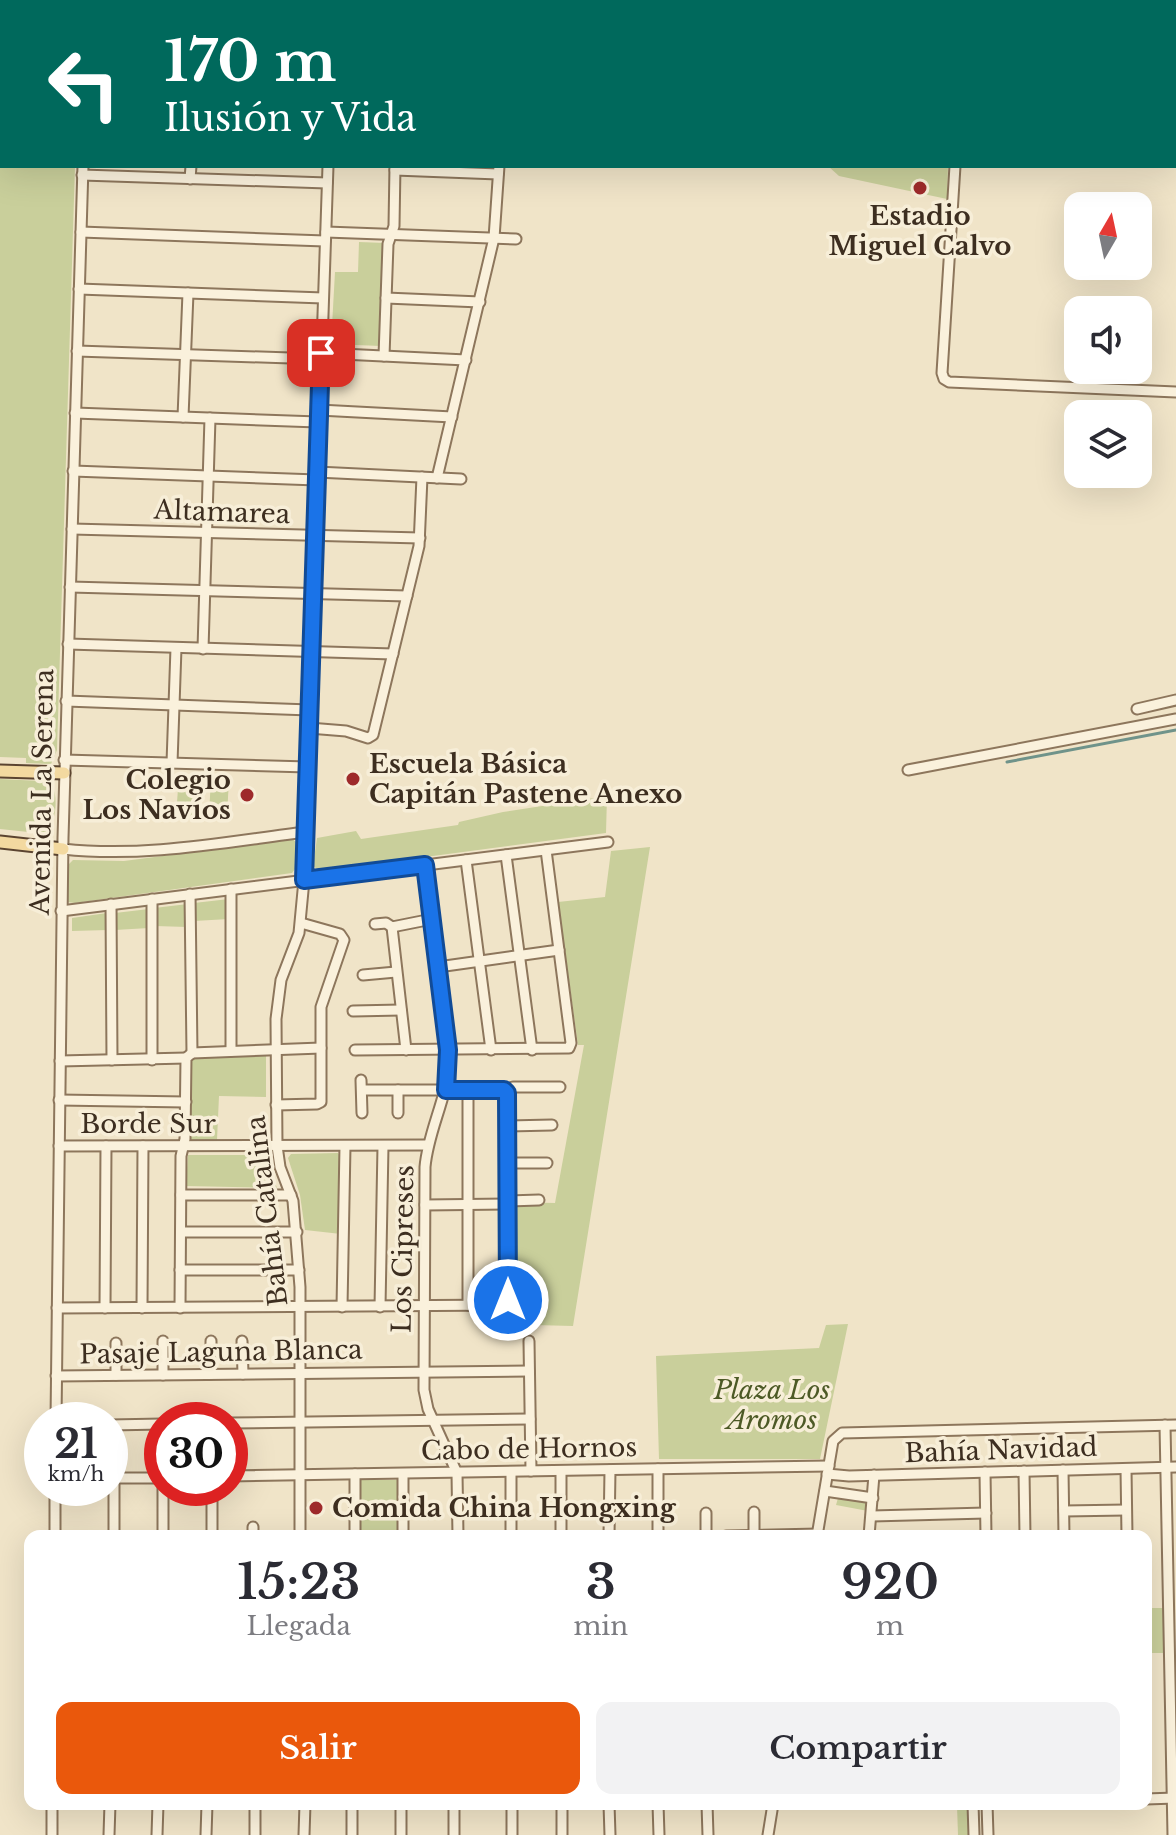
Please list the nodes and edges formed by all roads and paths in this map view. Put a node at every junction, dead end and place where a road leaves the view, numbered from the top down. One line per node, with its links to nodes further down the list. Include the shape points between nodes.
1 (191, 168): 7 (street)
2 (328, 168): 8 (street, Bahía Catalina)
3 (395, 168): 6 (street); 10 (street)
4 (955, 168): 24 (street, via 944,379)
5 (82, 170): 7 (street); 9 (street, Avenida La Serena)
6 (498, 170): 12 (street)
7 (190, 179): 8 (street)
8 (327, 183): 11 (street, Bahía Catalina)
9 (81, 232): 11 (street); 14 (street, Avenida La Serena)
10 (391, 234): 11 (street); 12 (street); 17 (street)
11 (325, 236): 16 (street, Bahía Catalina)
12 (494, 238): 13 (street); 18 (street)
13 (516, 239)
14 (79, 289): 15 (street); 19 (street, Avenida La Serena)
15 (188, 293): 16 (street); 20 (street)
16 (323, 298): 21 (street, Bahía Catalina)
17 (386, 298): 18 (street); 22 (street)
18 (480, 302): 23 (street)
19 (77, 351): 20 (street); 26 (street, Avenida La Serena)
20 (186, 354): 21 (street); 27 (street)
21 (320, 356): 22 (street); 25 (street, Bahía Catalina)
22 (384, 356): 23 (street)
23 (466, 360): 28 (street)
24 (1176, 392)
25 (319, 410): 28 (street); 30 (street, Bahía Catalina)
26 (75, 413): 27 (street); 31 (street, Avenida La Serena)
27 (183, 417): 29 (street)
28 (452, 417): 35 (street)
29 (210, 418): 30 (street); 32 (street)
30 (318, 422): 33 (street, Bahía Catalina)
31 (73, 471): 32 (street); 37 (street, Avenida La Serena)
32 (209, 476): 33 (street); 38 (street)
33 (317, 476): 34 (street); 39 (street, Bahía Catalina)
34 (422, 477): 35 (street); 40 (street)
35 (437, 478): 36 (street)
36 (461, 479)
37 (72, 529): 38 (street, Altamarea); 41 (street, Avenida La Serena)
38 (207, 533): 39 (street, Altamarea); 42 (street)
39 (315, 535): 40 (street, Altamarea); 43 (street, Bahía Catalina)
40 (420, 538): 44 (street)
41 (70, 587): 42 (street); 45 (street, Avenida La Serena)
42 (205, 591): 43 (street); 47 (street)
43 (313, 593): 44 (street); 48 (street, Bahía Catalina)
44 (407, 596): 49 (street)
45 (68, 644): 46 (street); 51 (street, Avenida La Serena)
46 (176, 648): 47 (street); 52 (street)
47 (203, 649): 48 (street)
48 (311, 651): 49 (street); 54 (street, Bahía Catalina)
49 (393, 654): 56 (street, via 371,737)
50 (1176, 700): 53 (street)
51 (66, 701): 52 (street); 57 (street, Avenida La Serena)
52 (174, 705): 54 (street); 58 (street)
53 (1137, 709)
54 (310, 710): 56 (street, Bahía Catalina)
55 (1176, 719): 60 (street)
56 (309, 728): 59 (street, Bahía Catalina)
57 (64, 760): 58 (street); 62 (street, Avenida La Serena)
58 (172, 763): 59 (street)
59 (308, 767): 63 (street, Bahía Catalina)
60 (908, 770)
61 (0, 771): 62 (main road)
62 (64, 773): 66 (street, Avenida La Serena)
63 (306, 832): 66 (street, via 140,853); 71 (street, Bahía Catalina)
64 (0, 842): 66 (main road)
65 (608, 842): 67 (street)
66 (63, 849): 76 (street, Avenida La Serena)
67 (546, 850): 68 (street); 81 (street)
68 (506, 855): 69 (street); 82 (street)
69 (466, 860): 70 (street); 83 (street)
70 (425, 865): 71 (street); 77 (street, Los Cipreses)
71 (304, 880): 72 (street); 78 (street, Bahía Catalina)
72 (231, 889): 73 (street); 96 (street)
73 (190, 894): 74 (street); 97 (street)
74 (152, 899): 75 (street); 99 (street)
75 (111, 904): 76 (street); 98 (street)
76 (61, 911): 100 (street, Avenida La Serena)
77 (432, 919): 80 (street); 84 (street, Los Cipreses)
78 (301, 923): 89 (street, via 343,936 322,1001); 90 (street, Bahía Catalina, via 278,993)
79 (375, 924): 80 (street)
80 (392, 927): 85 (street)
81 (559, 950): 82 (street); 95 (street, via 571,1043 569,1048)
82 (519, 956): 83 (street); 95 (street)
83 (480, 961): 84 (street); 94 (street)
84 (438, 967): 93 (street, Los Cipreses)
85 (396, 972): 86 (street); 87 (street)
86 (363, 975)
87 (401, 1010): 88 (street); 92 (street)
88 (353, 1011)
89 (321, 1048): 90 (street); 108 (street, via 321,1103)
90 (276, 1050): 96 (street); 108 (street, Bahía Catalina)
91 (355, 1050): 92 (street)
92 (406, 1050): 93 (street)
93 (448, 1050): 94 (street); 103 (street, Los Cipreses)
94 (491, 1050): 95 (street)
95 (532, 1050)
96 (231, 1051): 97 (street)
97 (189, 1056): 99 (street); 107 (street)
98 (112, 1060): 99 (street); 100 (street)
99 (152, 1060)
100 (60, 1061): 106 (street, Avenida La Serena)
101 (560, 1087): 105 (street)
102 (398, 1090): 103 (street); 109 (street, via 362,1085); 110 (street)
103 (446, 1090): 104 (street); 113 (street, Los Cipreses)
104 (468, 1090): 105 (street); 128 (street)
105 (506, 1090): 112 (street)
106 (59, 1100): 107 (street); 114 (street, Avenida La Serena)
107 (186, 1102): 117 (street)
108 (276, 1105): 118 (street, Bahía Catalina)
109 (362, 1113)
110 (398, 1113)
111 (552, 1125): 112 (street)
112 (507, 1126): 121 (street)
113 (428, 1145): 120 (street, Borde Sur); 127 (street, Los Cipreses)
114 (59, 1146): 115 (street, Borde Sur); 138 (street, Avenida La Serena)
115 (106, 1146): 116 (street, Borde Sur); 139 (street)
116 (143, 1146): 117 (street, Borde Sur); 140 (street)
117 (184, 1146): 118 (street, Borde Sur); 123 (street)
118 (277, 1146): 119 (street, Borde Sur); 124 (street, Bahía Catalina)
119 (345, 1146): 120 (street, Borde Sur); 136 (street)
120 (383, 1146): 137 (street)
121 (507, 1163): 122 (street); 126 (street)
122 (547, 1163)
123 (181, 1195): 124 (street); 129 (street)
124 (291, 1195): 130 (street, Bahía Catalina)
125 (539, 1200): 126 (street)
126 (507, 1202): 128 (street); 133 (street, via 506,1304)
127 (425, 1205): 128 (street); 134 (street, Los Cipreses)
128 (468, 1205): 133 (street)
129 (181, 1232): 130 (street); 131 (street)
130 (297, 1232): 132 (street, Bahía Catalina)
131 (180, 1270): 132 (street); 141 (street)
132 (299, 1270): 135 (street, Bahía Catalina)
133 (468, 1305): 134 (street)
134 (425, 1306): 137 (street); 148 (street, Los Cipreses)
135 (301, 1307): 136 (street); 141 (street); 149 (street, Bahía Catalina)
136 (342, 1307): 137 (street)
137 (380, 1307)
138 (57, 1308): 139 (street); 154 (street, Avenida La Serena)
139 (105, 1308): 140 (street)
140 (142, 1308): 141 (street)
141 (180, 1308)
142 (163, 1341): 153 (street)
143 (211, 1341): 150 (street)
144 (242, 1341): 151 (street)
145 (529, 1341): 147 (street)
146 (116, 1343): 152 (street)
147 (529, 1371): 148 (street, Pasaje Laguna Blanca); 156 (street)
148 (424, 1372): 149 (street, Pasaje Laguna Blanca); 157 (street, Los Cipreses)
149 (302, 1373): 151 (street, Pasaje Laguna Blanca); 158 (street, Bahía Catalina)
150 (211, 1374): 151 (street, Pasaje Laguna Blanca); 153 (street, Pasaje Laguna Blanca)
151 (243, 1374)
152 (116, 1375): 153 (street, Pasaje Laguna Blanca); 154 (street, Pasaje Laguna Blanca)
153 (163, 1375)
154 (56, 1376): 155 (street, Avenida La Serena)
155 (56, 1402)
156 (530, 1419): 157 (street); 168 (street)
157 (434, 1420): 158 (street); 173 (street, Los Cipreses)
158 (301, 1422): 159 (street); 176 (street, Bahía Catalina)
159 (248, 1423)
160 (1165, 1425): 161 (street); 162 (street); 166 (street, via 845,1432 833,1441)
161 (1176, 1425)
162 (1171, 1467): 164 (street, Bahía Navidad); 185 (street)
163 (658, 1469): 165 (street, Cabo de Hornos); 166 (street, Cabo de Hornos); 203 (street)
164 (1126, 1469): 167 (street, Bahía Navidad); 186 (street)
165 (610, 1470): 169 (street, Cabo de Hornos); 202 (street)
166 (828, 1470): 177 (street, Bahía Navidad); 179 (street)
167 (1063, 1470): 170 (street, Bahía Navidad); 187 (street)
168 (531, 1471): 169 (street, Cabo de Hornos); 171 (street, Cabo de Hornos)
169 (561, 1471): 201 (street)
170 (1024, 1471): 172 (street, Bahía Navidad); 209 (street)
171 (511, 1472): 173 (street, Cabo de Hornos); 200 (street)
172 (985, 1472): 177 (street, Bahía Navidad); 190 (street)
173 (457, 1473): 175 (street, Cabo de Hornos); 199 (street, Los Cipreses)
174 (355, 1474): 175 (street, Cabo de Hornos); 176 (street, Cabo de Hornos); 197 (street)
175 (403, 1474): 198 (street)
176 (301, 1475): 178 (street, Cabo de Hornos); 196 (street, Bahía Catalina)
177 (874, 1475): 180 (street)
178 (248, 1476)
179 (825, 1491): 180 (street); 206 (street)
180 (873, 1498): 191 (street)
181 (55, 1506): 192 (street)
182 (113, 1506): 193 (street)
183 (163, 1506): 194 (street)
184 (212, 1506): 195 (street)
185 (1171, 1508): 212 (street)
186 (1126, 1510): 187 (street); 211 (street)
187 (1064, 1511): 210 (street)
188 (754, 1512): 205 (street)
189 (706, 1513): 204 (street)
190 (986, 1513): 191 (street); 208 (street)
191 (872, 1516): 207 (street)
192 (55, 1530)
193 (114, 1530)
194 (163, 1530)
195 (212, 1530)
196 (300, 1530)
197 (355, 1530)
198 (403, 1530)
199 (458, 1530)
200 (511, 1530)
201 (561, 1530)
202 (609, 1530)
203 (658, 1530)
204 (706, 1530)
205 (754, 1530)
206 (818, 1530)
207 (870, 1530)
208 (986, 1530)
209 (1025, 1530)
210 (1064, 1530)
211 (1127, 1530)
212 (1172, 1546): 213 (street)
213 (1172, 1584): 214 (street)
214 (1172, 1622): 215 (street)
215 (1173, 1650): 216 (street)
216 (1173, 1687): 217 (street)
217 (1173, 1723): 218 (street)
218 (1174, 1759): 219 (street)
219 (1174, 1798): 220 (street); 255 (street)
220 (1152, 1799)
221 (52, 1810): 238 (street)
222 (110, 1810): 239 (street)
223 (158, 1810): 240 (street)
224 (207, 1810): 241 (street)
225 (255, 1810): 242 (street)
226 (305, 1810): 243 (street)
227 (352, 1810): 244 (street)
228 (401, 1810): 245 (street)
229 (454, 1810): 246 (street)
230 (512, 1810): 247 (street)
231 (562, 1810): 248 (street)
232 (609, 1810): 249 (street)
233 (658, 1810): 250 (street)
234 (707, 1810): 251 (street)
235 (772, 1810): 252 (street)
236 (973, 1810): 253 (street)
237 (987, 1810): 254 (street)
238 (52, 1835)
239 (109, 1835)
240 (157, 1835)
241 (206, 1835)
242 (255, 1835)
243 (304, 1835)
244 (352, 1835)
245 (401, 1835)
246 (454, 1835)
247 (512, 1835)
248 (562, 1835)
249 (610, 1835)
250 (659, 1835)
251 (708, 1835)
252 (768, 1835)
253 (974, 1835)
254 (988, 1835)
255 (1173, 1835)

